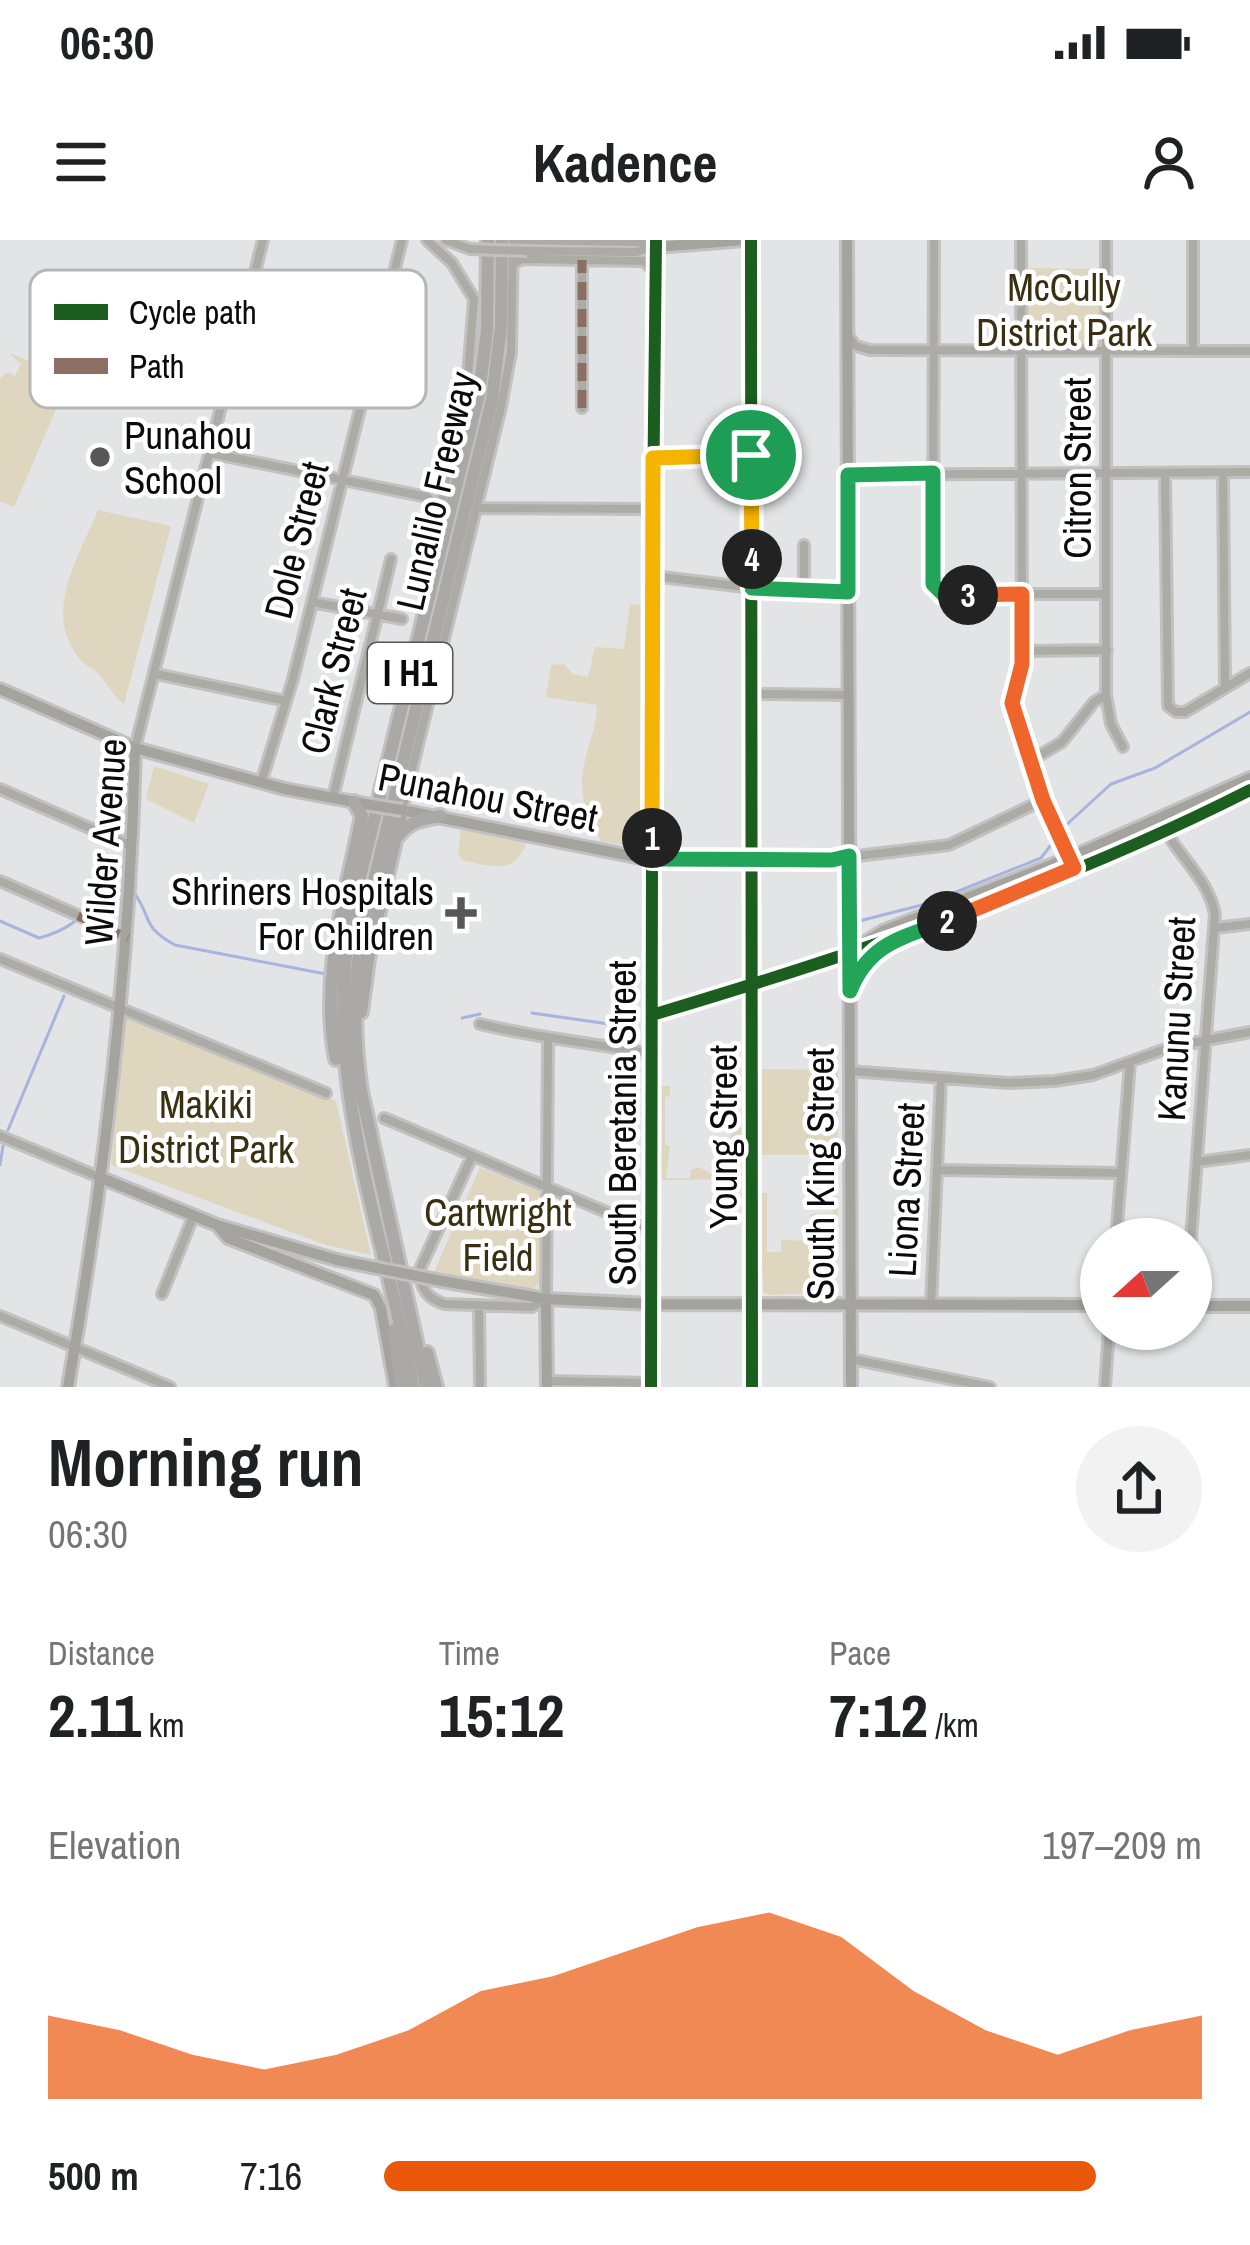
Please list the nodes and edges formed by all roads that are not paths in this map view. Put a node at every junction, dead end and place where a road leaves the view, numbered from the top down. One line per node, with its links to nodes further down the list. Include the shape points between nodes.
1 (263, 240): 19 (street, Wilder Avenue)
2 (404, 240): 20 (street, Dole Street)
3 (446, 240): 15 (street, bridge)
4 (488, 240): 52 (highway, Lunalilo Freeway / I H1, via 483,373)
5 (502, 240): 108 (highway, Lunalilo Freeway / I H1, via 491,400 356,964)
6 (748, 240): 14 (main road); 32 (street, Young Street)
7 (847, 240): 22 (main road, South King Street)
8 (934, 240): 23 (street)
9 (1021, 240): 27 (street)
10 (1106, 240): 24 (street, Citron Street)
11 (1193, 240): 25 (street)
12 (425, 241): 42 (street, via 452,263 474,299 468,376)
13 (581, 241): 14 (street); 15 (street)
14 (656, 243): 16 (street); 21 (main road, South Beretania Street)
15 (519, 250): 16 (street); 17 (street); 44 (street, via 511,352)
16 (636, 252): 18 (street)
17 (582, 260): 18 (street); 30 (street)
18 (617, 261): 21 (street, via 648,262)
19 (255, 270)
20 (396, 270)
21 (656, 278): 33 (main road, South Beretania Street)
22 (848, 333): 23 (street, via 862,349); 40 (main road, South King Street)
23 (934, 351): 27 (street); 38 (street)
24 (1107, 351): 25 (street); 27 (street); 34 (street, Citron Street)
25 (1193, 351): 26 (street)
26 (1250, 351)
27 (1021, 352): 39 (street)
28 (221, 408): 31 (street, Wilder Avenue)
29 (358, 408): 41 (street, Dole Street)
30 (581, 408)
31 (210, 453): 41 (street); 62 (street, Wilder Avenue)
32 (751, 455): 33 (street); 50 (street, Young Street)
33 (653, 458): 46 (main road, South Beretania Street)
34 (1107, 472): 35 (street); 39 (street); 55 (street, Citron Street)
35 (1166, 472): 36 (street); 64 (street, via 1167,700 1185,712)
36 (1223, 472): 37 (street); 64 (street)
37 (1250, 472)
38 (933, 473): 39 (street); 40 (street); 54 (street, via 936,589)
39 (1019, 473): 54 (street)
40 (848, 475): 53 (main road, South King Street)
41 (341, 478): 43 (street); 56 (street, Dole Street)
42 (443, 490): 43 (street); 45 (street)
43 (427, 496): 45 (street)
44 (477, 508): 46 (street); 79 (street)
45 (440, 509): 52 (highway)
46 (653, 509): 49 (main road, South Beretania Street)
47 (804, 544): 51 (street)
48 (391, 560): 57 (street, Clark Street)
49 (652, 576): 50 (street); 85 (main road, South Beretania Street)
50 (752, 588): 51 (street); 65 (street, Young Street)
51 (804, 590): 53 (street)
52 (430, 591): 110 (highway, Lunalilo Freeway / I H1, via 345,946 340,1027)
53 (848, 592): 66 (main road, South King Street)
54 (1022, 594): 55 (street); 60 (street)
55 (1106, 594): 59 (street, Citron Street)
56 (312, 602): 57 (street); 68 (street, Dole Street)
57 (378, 614): 58 (street); 76 (street, Clark Street)
58 (402, 619)
59 (1107, 650): 60 (street); 67 (street, Citron Street)
60 (1022, 651): 71 (street, via 1012,699)
61 (1250, 673): 64 (street)
62 (156, 674): 68 (street); 70 (street, Wilder Avenue)
63 (0, 688): 70 (main road, Punahou Street)
64 (1225, 688)
65 (751, 694): 66 (street); 86 (street, Young Street)
66 (849, 695): 84 (main road, South King Street)
67 (1106, 695): 69 (street, Citron Street); 71 (street, via 1062,742)
68 (286, 701): 73 (street, Dole Street)
69 (1123, 747)
70 (135, 748): 73 (main road, Punahou Street); 83 (main road, Wilder Avenue)
71 (1032, 760): 77 (street)
72 (1250, 778): 81 (main road)
73 (261, 783): 76 (main road, Punahou Street)
74 (0, 789): 83 (street)
75 (1250, 790): 81 (main road)
76 (333, 797): 78 (main road, Punahou Street)
77 (1043, 800): 84 (street, Punahou Street, via 961,841); 87 (street)
78 (354, 802): 79 (main road, Punahou Street, bridge); 110 (highway, via 362,816 338,915 330,1014)
79 (402, 810): 80 (main road, Punahou Street); 82 (highway)
80 (440, 816): 82 (highway, via 406,826); 85 (main road, Punahou Street)
81 (1163, 825): 87 (main road); 91 (street, Kanunu Street, via 1206,883)
82 (398, 837): 108 (highway, via 362,998)
83 (133, 847): 93 (main road, Wilder Avenue)
84 (849, 856): 86 (main road, Punahou Street); 89 (main road, South King Street)
85 (652, 859): 86 (main road, Punahou Street); 99 (main road, South Beretania Street)
86 (751, 861): 96 (street, Young Street)
87 (1071, 863): 92 (main road)
88 (0, 881): 93 (street)
89 (850, 914): 92 (main road, via 863,933); 94 (main road, South King Street)
90 (1250, 925): 91 (street)
91 (1215, 928): 103 (street, Kanunu Street)
92 (886, 937): 94 (main road); 97 (main road)
93 (128, 938): 98 (main road, Wilder Avenue)
94 (850, 952): 96 (main road); 97 (main road, South King Street)
95 (0, 959): 98 (street)
96 (754, 984): 99 (main road); 131 (street, Young Street)
97 (850, 991): 106 (main road, South King Street)
98 (122, 1009): 109 (street); 118 (main road, Wilder Avenue)
99 (652, 1015): 104 (main road, South Beretania Street)
100 (480, 1024): 102 (street)
101 (1250, 1032): 103 (street)
102 (548, 1040): 104 (street); 120 (street)
103 (1206, 1040): 105 (street); 115 (street, Kanunu Street)
104 (652, 1054): 125 (main road, South Beretania Street)
105 (1130, 1063): 107 (street, via 1055,1082); 117 (street)
106 (850, 1070): 107 (street); 132 (main road, South King Street)
107 (941, 1078): 116 (street, Liona Street)
108 (361, 1091): 127 (highway, Lunalilo Freeway / I H1)
109 (326, 1093)
110 (350, 1107): 138 (highway, Lunalilo Freeway / I H1)
111 (384, 1118): 114 (street)
112 (0, 1136): 118 (street)
113 (1250, 1155): 115 (street)
114 (472, 1156): 120 (street); 137 (street, via 419,1271 433,1300)
115 (1197, 1162): 124 (street, Kanunu Street)
116 (938, 1169): 117 (street); 133 (street, Liona Street)
117 (1121, 1173): 123 (street)
118 (99, 1177): 119 (main road); 121 (main road, Wilder Avenue)
119 (124, 1187): 121 (main road); 122 (main road)
120 (548, 1187): 125 (street); 129 (street)
121 (97, 1208): 140 (main road, Wilder Avenue)
122 (194, 1217): 126 (main road, via 228,1238); 128 (street)
123 (1118, 1218)
124 (1193, 1218)
125 (651, 1231): 130 (main road, South Beretania Street)
126 (268, 1247): 129 (main road, bridge); 148 (main road, via 376,1297)
127 (406, 1291): 150 (highway, Lunalilo Freeway / I H1); 151 (highway)
128 (162, 1294)
129 (546, 1299): 130 (main road); 137 (street, via 532,1307); 144 (main road)
130 (651, 1304): 131 (main road); 145 (main road, South Beretania Street)
131 (752, 1304): 132 (main road); 153 (street, Young Street)
132 (851, 1305): 133 (main road); 142 (main road, South King Street)
133 (931, 1305): 134 (main road)
134 (1080, 1305)
135 (1212, 1306): 136 (main road)
136 (1250, 1306)
137 (479, 1307): 152 (street)
138 (396, 1311): 148 (highway); 149 (highway, Lunalilo Freeway / I H1)
139 (0, 1316): 140 (street)
140 (74, 1349): 146 (main road, Wilder Avenue); 147 (street)
141 (1108, 1350): 156 (street)
142 (851, 1359): 143 (street); 154 (main road, South King Street)
143 (938, 1382): 155 (street)
144 (547, 1384): 145 (street)
145 (650, 1385)
146 (68, 1387)
147 (170, 1387)
148 (398, 1387)
149 (413, 1387)
150 (426, 1387)
151 (436, 1387)
152 (480, 1387)
153 (752, 1387)
154 (851, 1387)
155 (990, 1387)
156 (1105, 1387)

